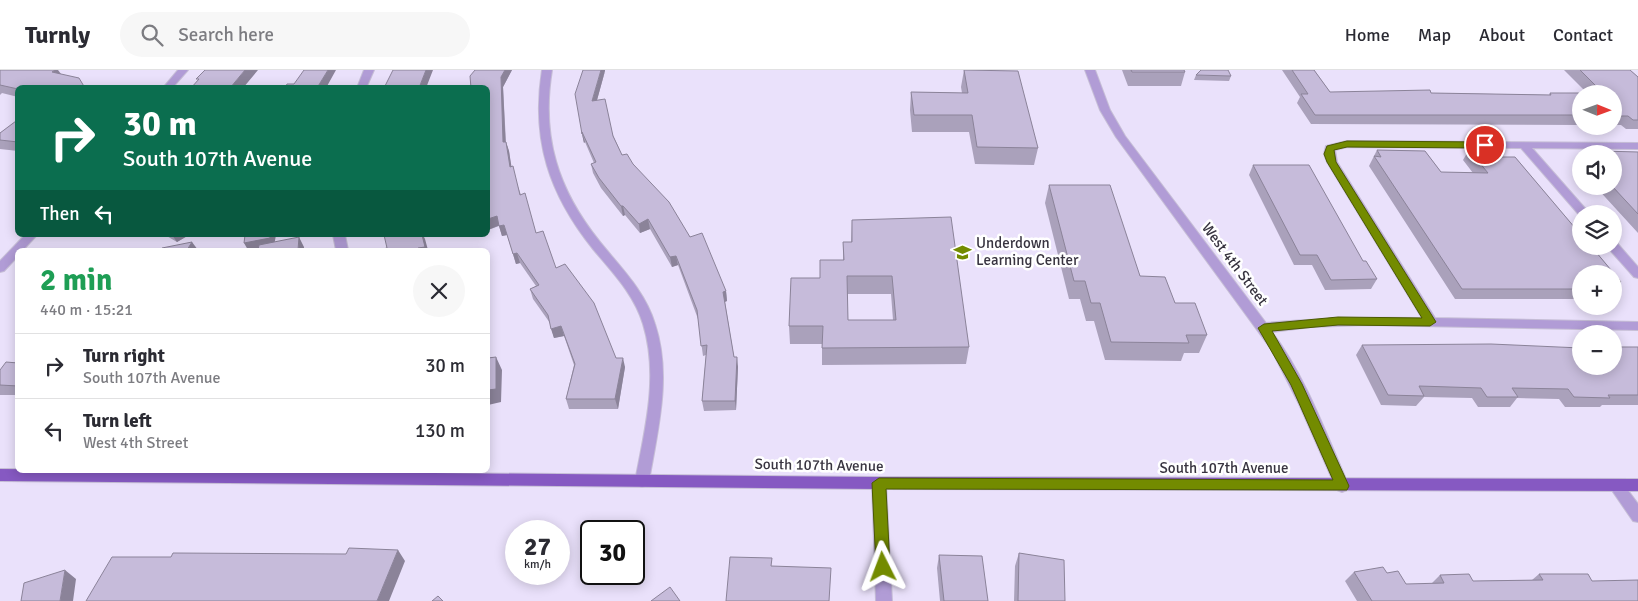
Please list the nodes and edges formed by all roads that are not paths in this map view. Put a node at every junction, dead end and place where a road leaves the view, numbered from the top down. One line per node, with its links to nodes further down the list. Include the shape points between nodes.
1 (183, 70): 5 (street)
2 (370, 70): 6 (street)
3 (547, 70): 19 (street, via 542,122 556,180 588,235 636,295 653,339 657,358 657,392)
4 (1090, 70): 16 (street, West 4th Street, via 1105,110 1121,137)
5 (170, 85)
6 (362, 85)
7 (1524, 145): 8 (street); 9 (street); 14 (street, via 1347,144 1330,148 1332,162)
8 (1638, 146)
9 (1577, 205)
10 (29, 237): 11 (street)
11 (21, 248)
12 (1621, 255): 13 (street)
13 (1638, 274)
14 (1430, 322): 15 (street); 16 (street, via 1338,321)
15 (1638, 326)
16 (1264, 328): 23 (street, West 4th Street, via 1296,384)
17 (365, 474): 18 (main road, South 107th Avenue); 19 (main road, South 107th Avenue)
18 (0, 475)
19 (642, 481): 20 (main road, South 107th Avenue)
20 (879, 483): 23 (main road, South 107th Avenue); 25 (street)
21 (1616, 485): 22 (main road, South 107th Avenue); 23 (main road, South 107th Avenue); 24 (street)
22 (1638, 485)
23 (1342, 486)
24 (1638, 516)
25 (884, 601)

